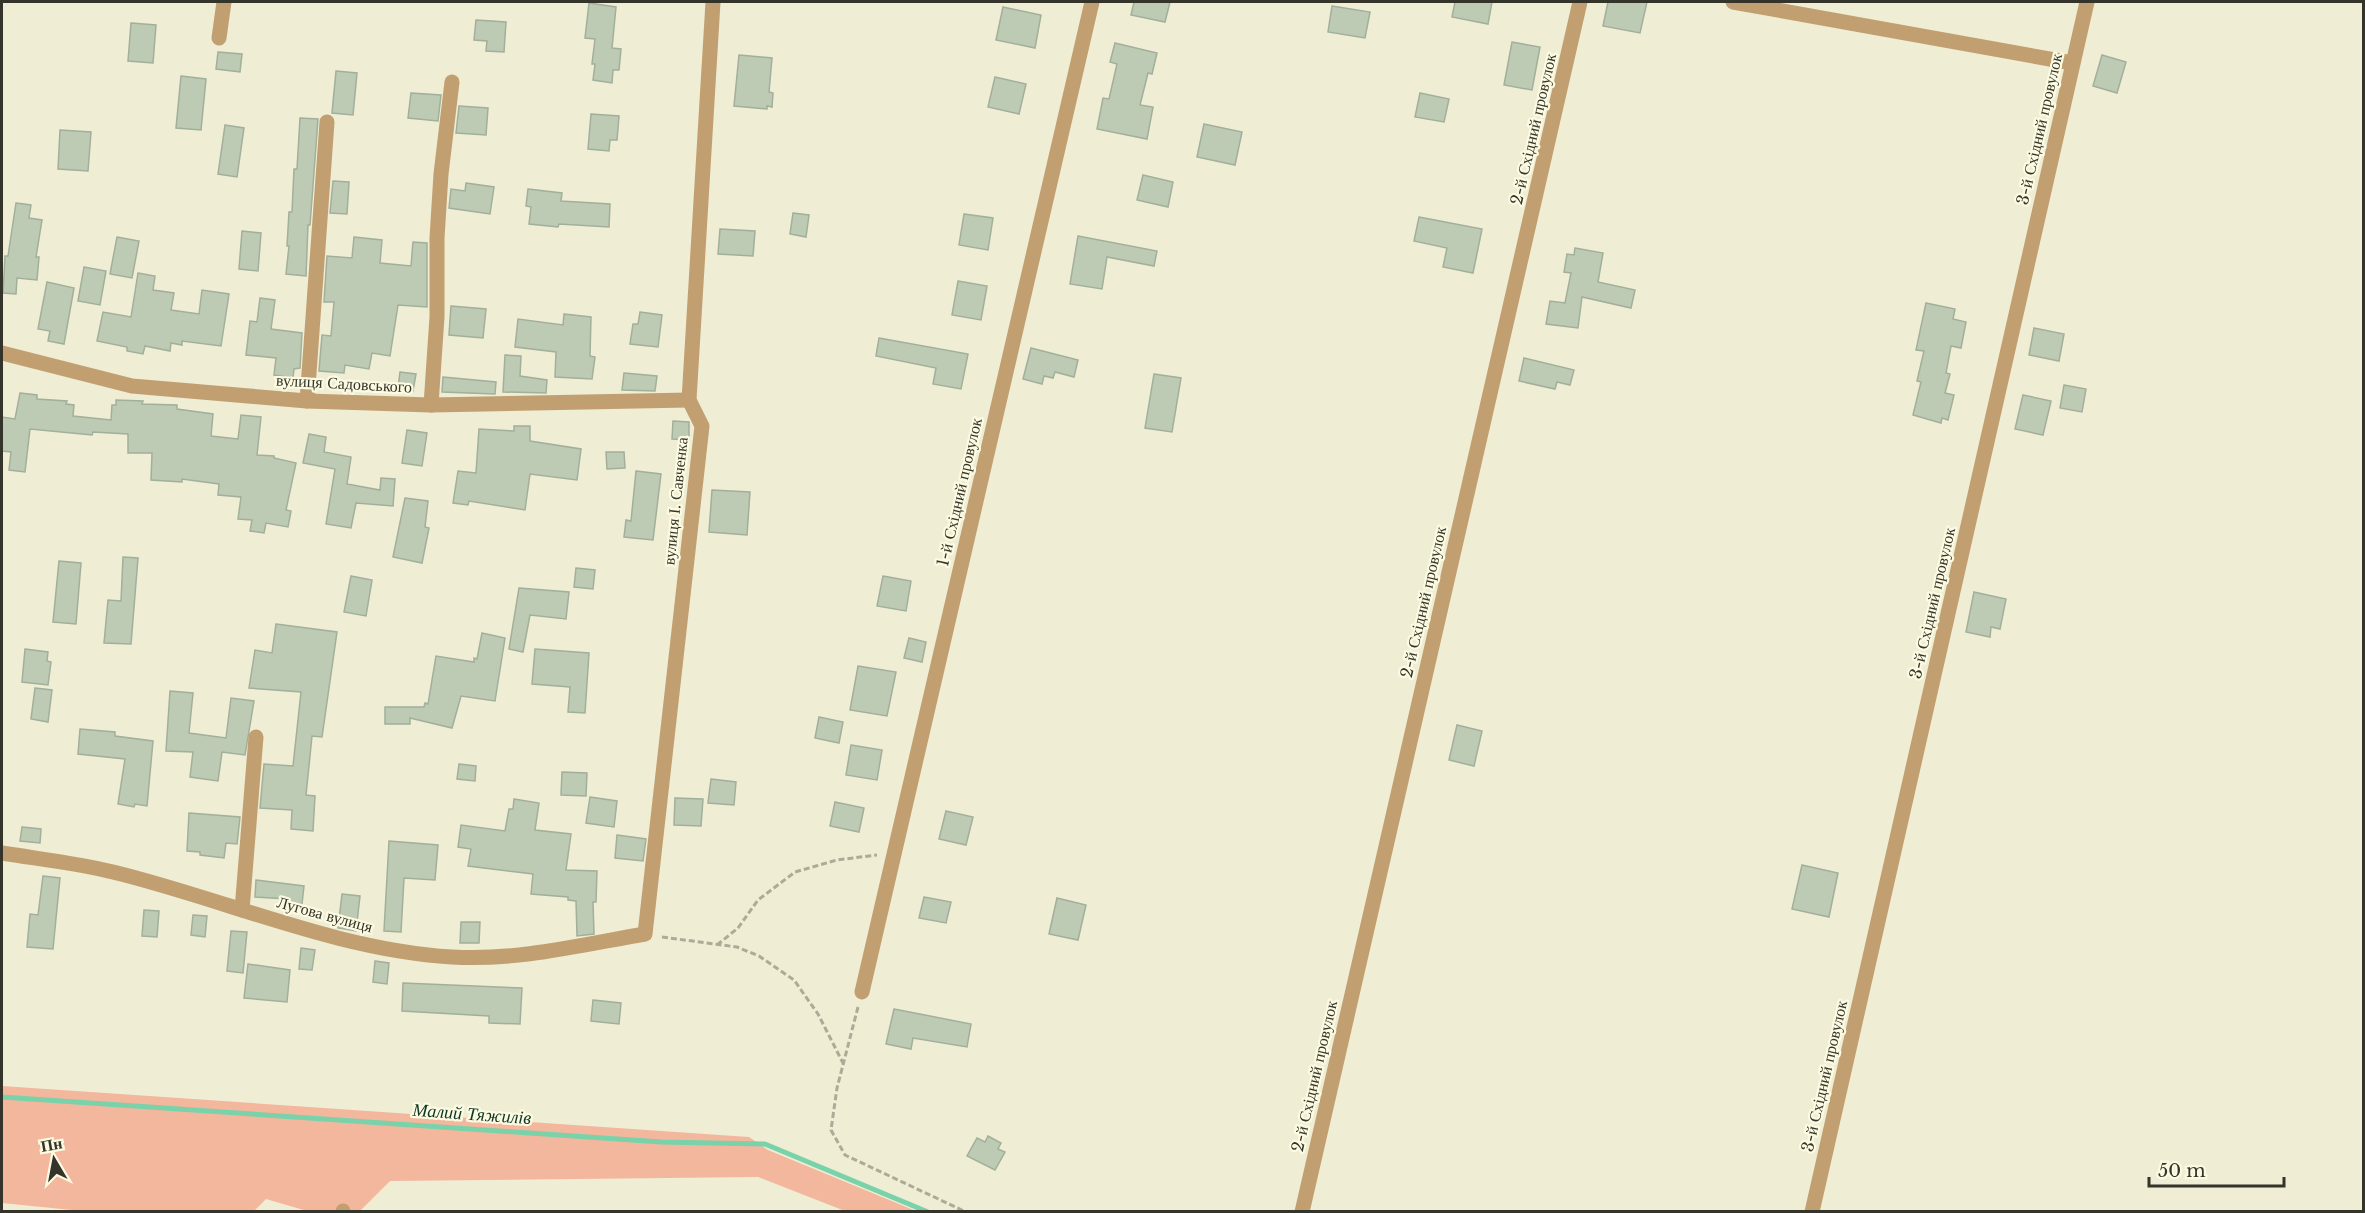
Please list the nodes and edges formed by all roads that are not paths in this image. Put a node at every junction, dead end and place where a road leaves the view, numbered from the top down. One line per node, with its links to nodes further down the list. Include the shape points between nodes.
1 (224, 2): 7 (street)
2 (713, 2): 12 (street, вулиця І. Савченка)
3 (1092, 2): 19 (street, 1-й Східний провулок)
4 (1580, 2): 20 (street, 2-й Східний провулок)
5 (1733, 2): 8 (street)
6 (2087, 2): 8 (street, 3-й Східний провулок)
7 (219, 38)
8 (2073, 63): 21 (street, 3-й Східний провулок)
9 (452, 82): 14 (street, via 441,174)
10 (327, 122): 13 (street)
11 (2, 353): 13 (street, вулиця Садовського, via 132,386)
12 (689, 400): 14 (street, вулиця Садовського); 18 (street, вулиця І. Савченка, via 702,426)
13 (307, 401): 14 (street, вулиця Садовського)
14 (431, 405)
15 (256, 737): 17 (street)
16 (2, 853): 17 (street, Лугова вулиця, via 113,872)
17 (242, 910): 18 (street, Лугова вулиця, via 365,944 450,957 509,956)
18 (645, 934)
19 (862, 992)
20 (1302, 1212)
21 (1812, 1212)

